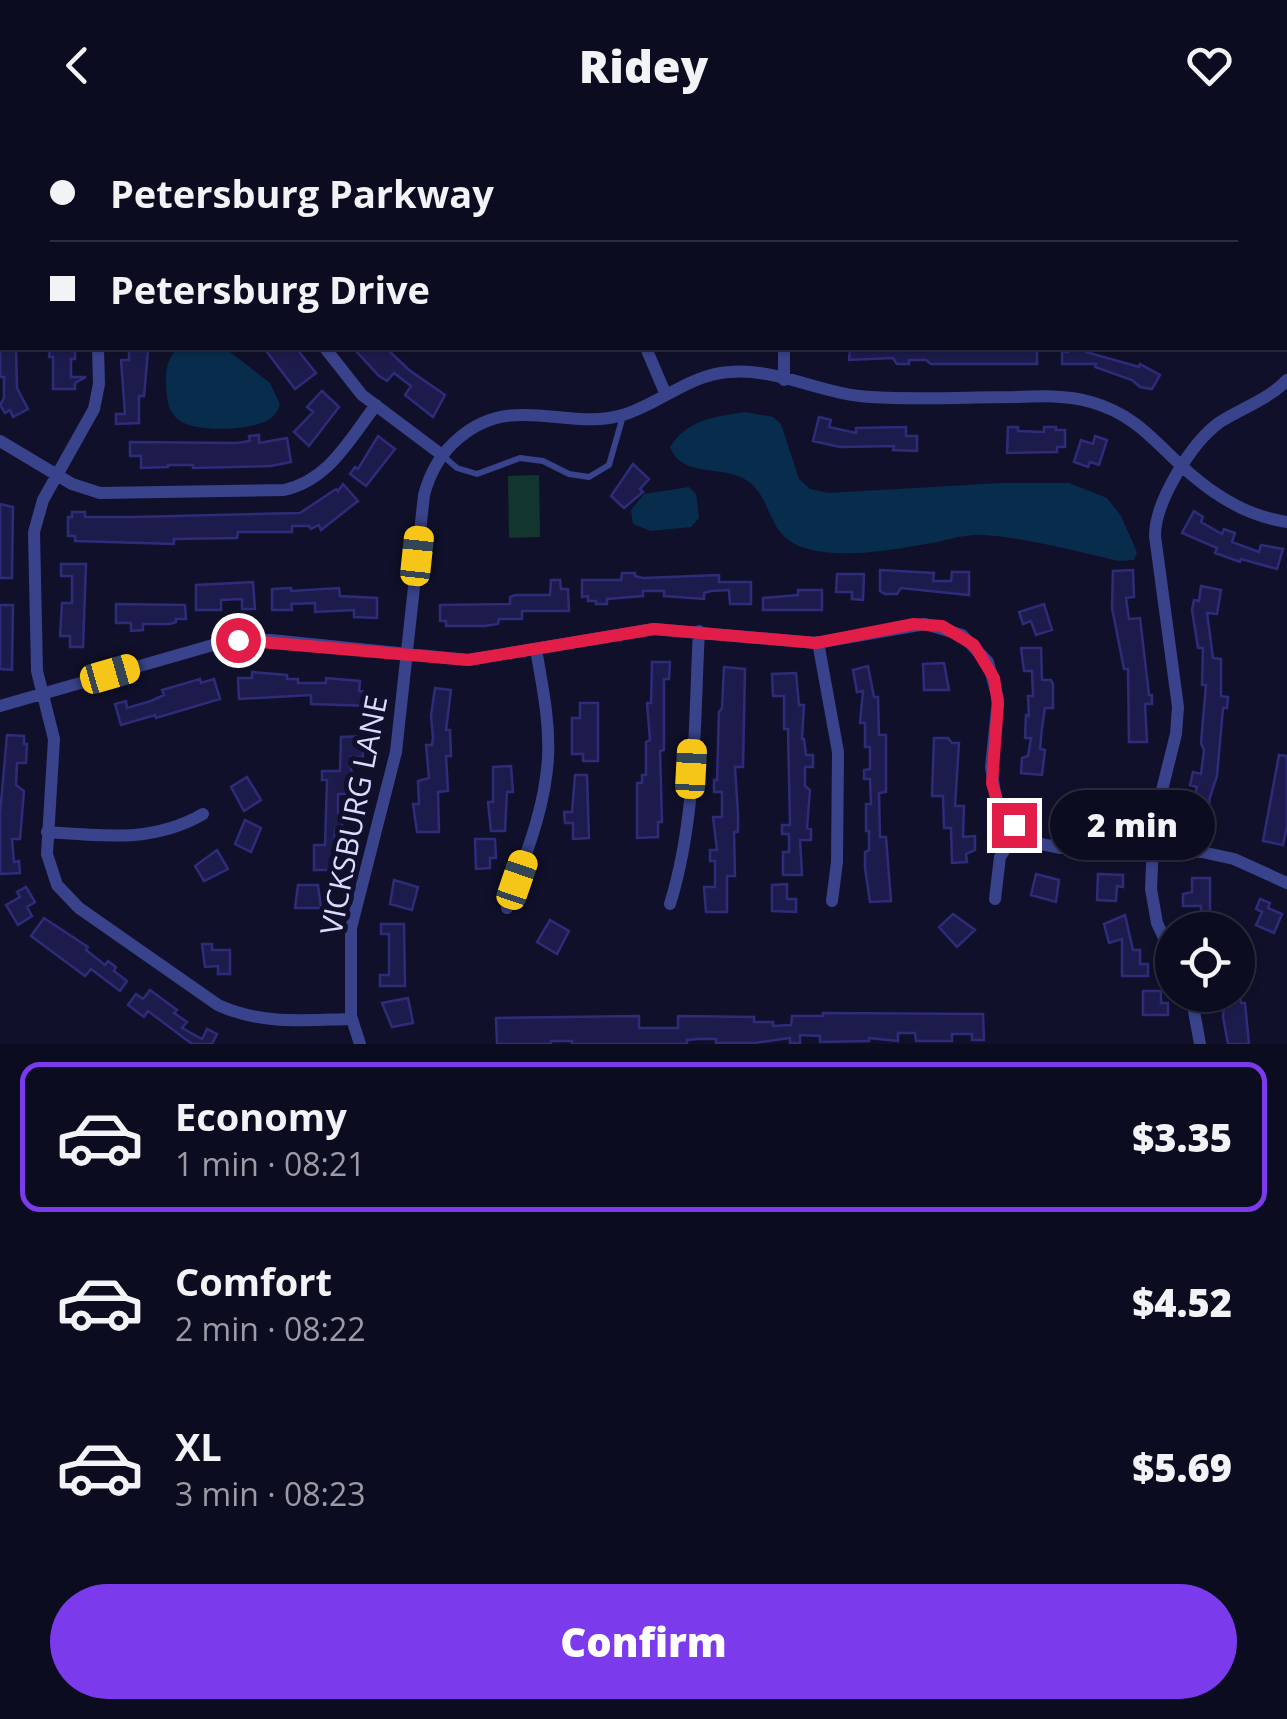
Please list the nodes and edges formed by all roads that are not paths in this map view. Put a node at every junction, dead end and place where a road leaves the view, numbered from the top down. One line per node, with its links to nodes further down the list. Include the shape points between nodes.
1 (98, 350): 13 (street, via 94,409)
2 (326, 350): 8 (street)
3 (647, 350): 7 (street)
4 (784, 350): 5 (street)
5 (784, 380): 7 (street, via 729,372); 12 (street, via 870,398 1080,399 1142,426)
6 (1287, 380): 12 (street, via 1216,426)
7 (666, 395): 9 (street)
8 (376, 405): 11 (street); 13 (street, via 324,472 284,490 112,494)
9 (624, 415): 11 (street, via 508,414 469,430); 11 (lane, via 609,465 589,477 520,458 477,474)
10 (0, 442): 13 (street)
11 (442, 455): 18 (street, VICKSBURG LANE, via 424,495)
12 (1183, 467): 14 (street, via 1240,507); 24 (street, via 1155,525 1178,718)
13 (57, 475): 19 (street, via 34,532)
14 (1287, 522)
15 (698, 631): 16 (street); 17 (street, via 654,629); 28 (street, via 688,814)
16 (818, 642): 22 (street, via 925,624 952,630 974,645 998,693 993,788); 27 (street, via 838,752)
17 (536, 649): 18 (street, via 468,660); 29 (street, via 548,728 546,782)
18 (407, 654): 19 (street, via 228,641); 32 (street, VICKSBURG LANE, via 396,752 352,920)
19 (43, 693): 20 (street); 23 (street, via 54,739)
20 (0, 706)
21 (203, 814): 23 (street, via 141,836)
22 (1018, 830): 24 (street, via 1056,847); 26 (street, via 1000,857)
23 (47, 832): 32 (street, via 50,870 67,898 213,1003 270,1020)
24 (1152, 851): 25 (street, via 1224,856); 30 (street)
25 (1287, 883)
26 (996, 898)
27 (832, 900)
28 (670, 904)
29 (508, 908)
30 (1155, 912)
31 (1194, 1012): 34 (street)
32 (352, 1019): 33 (street, VICKSBURG LANE)
33 (360, 1044)
34 (1200, 1044)

